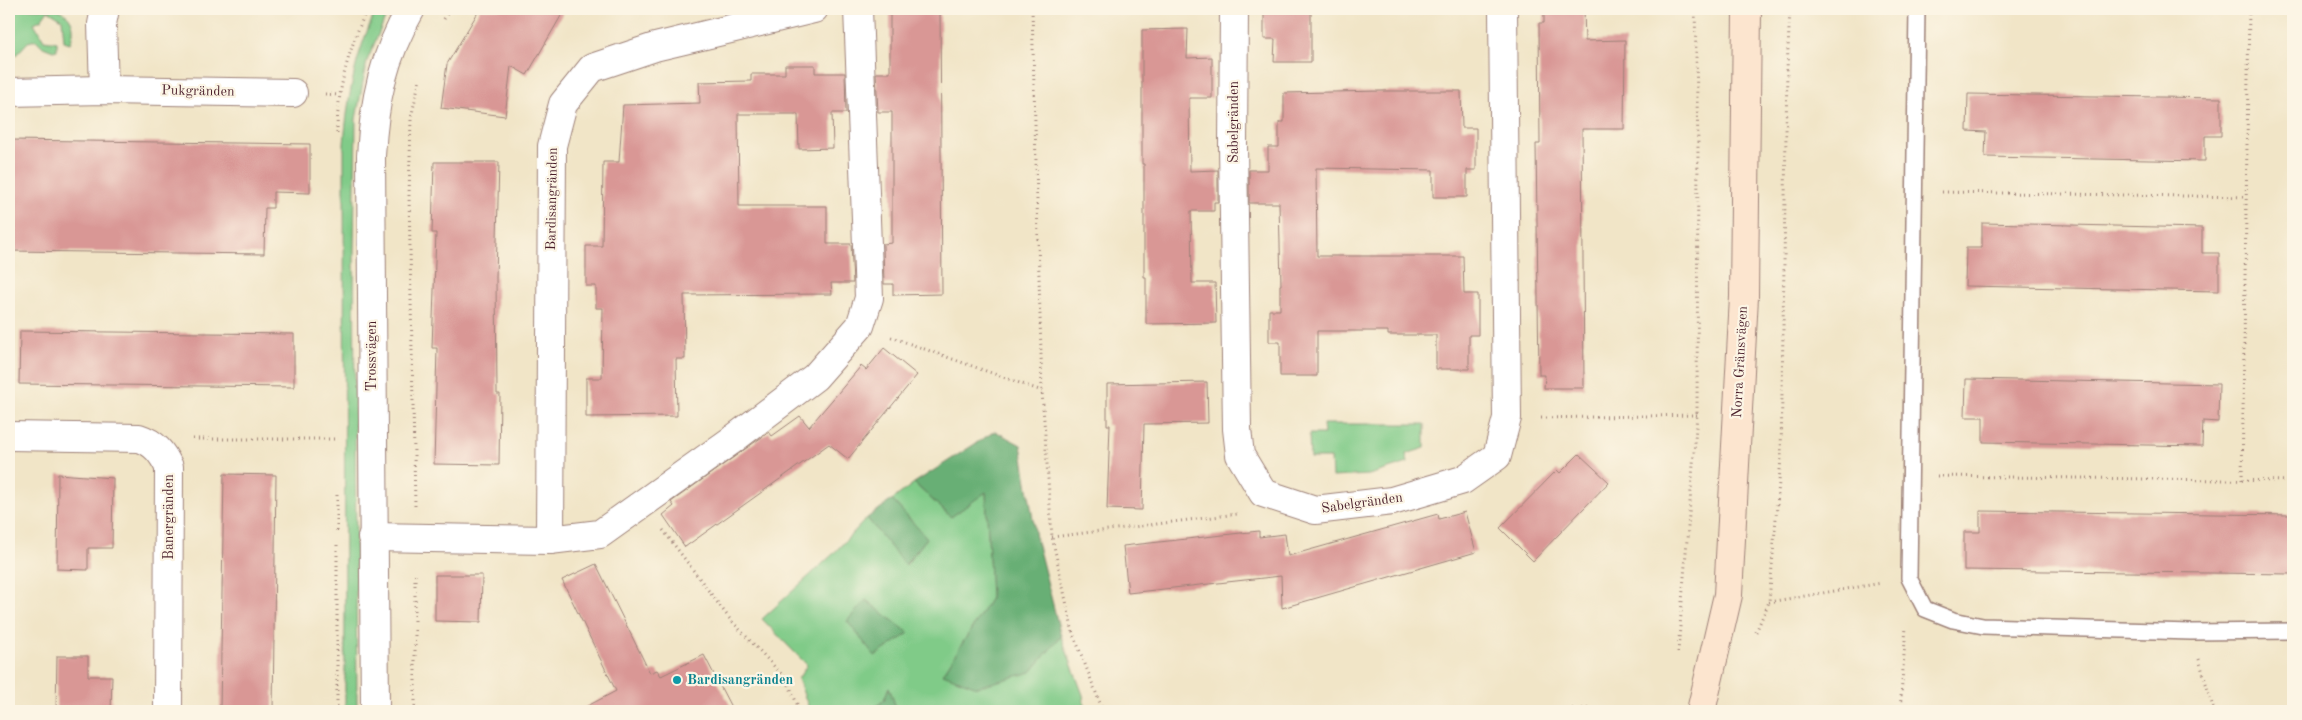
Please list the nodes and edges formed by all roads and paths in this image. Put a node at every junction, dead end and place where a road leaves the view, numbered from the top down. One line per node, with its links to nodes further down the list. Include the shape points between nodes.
1 (105, 9): 15 (street, via 102,24)
2 (411, 9): 32 (street, Trossvägen, via 394,40 379,83 373,114)
3 (450, 9): 13 (path)
4 (814, 9): 35 (street, Bardisangränden, via 655,47 592,68 563,104 552,146)
5 (858, 9): 20 (street, via 869,298)
6 (1032, 9): 21 (path)
7 (1234, 9): 30 (street, Sabelgränden, via 1237,429 1240,455)
8 (1504, 9): 23 (street, Sabelgränden)
9 (1695, 9): 22 (path, via 1698,143)
10 (1747, 9): 49 (street, Norra Gränsvägen, via 1744,297 1728,595)
11 (1918, 9): 18 (lane)
12 (2250, 9): 19 (path)
13 (441, 26)
14 (421, 71): 33 (path, via 411,118 409,196)
15 (104, 90): 16 (street, Pukgränden); 17 (street, Pukgränden)
16 (9, 92)
17 (293, 92)
18 (1916, 192): 19 (path); 27 (lane)
19 (2247, 197): 28 (path)
20 (860, 326): 21 (path); 31 (street, via 815,377)
21 (1042, 391): 34 (path)
22 (1696, 415): 23 (path); 40 (path)
23 (1508, 418): 30 (street, Sabelgränden, via 1497,456 1463,480 1392,501 1315,510)
24 (9, 436): 26 (street, via 139,438 150,441)
25 (338, 439): 26 (path, via 179,439)
26 (162, 452): 43 (street, Banergränden, via 169,467)
27 (1911, 476): 28 (path); 36 (lane)
28 (2242, 480): 29 (path)
29 (2293, 481)
30 (1263, 493): 34 (path, via 1239,514)
31 (643, 503): 35 (street, via 600,534); 46 (path, via 729,618 787,680)
32 (372, 537): 33 (street); 44 (street, Trossvägen)
33 (415, 537): 35 (street); 45 (path)
34 (1052, 537): 47 (path, via 1072,633)
35 (550, 540)
36 (1909, 578): 37 (path); 38 (lane, via 1925,609 1960,622 1983,626); 50 (path)
37 (1769, 602)
38 (2191, 632): 39 (lane); 51 (path)
39 (2293, 632)
40 (1677, 661)
41 (1642, 708): 42 (path)
42 (1592, 710): 48 (path)
43 (168, 711)
44 (375, 711)
45 (415, 711)
46 (800, 711)
47 (1103, 711)
48 (1372, 711)
49 (1700, 711)
50 (1900, 711)
51 (2214, 711)

